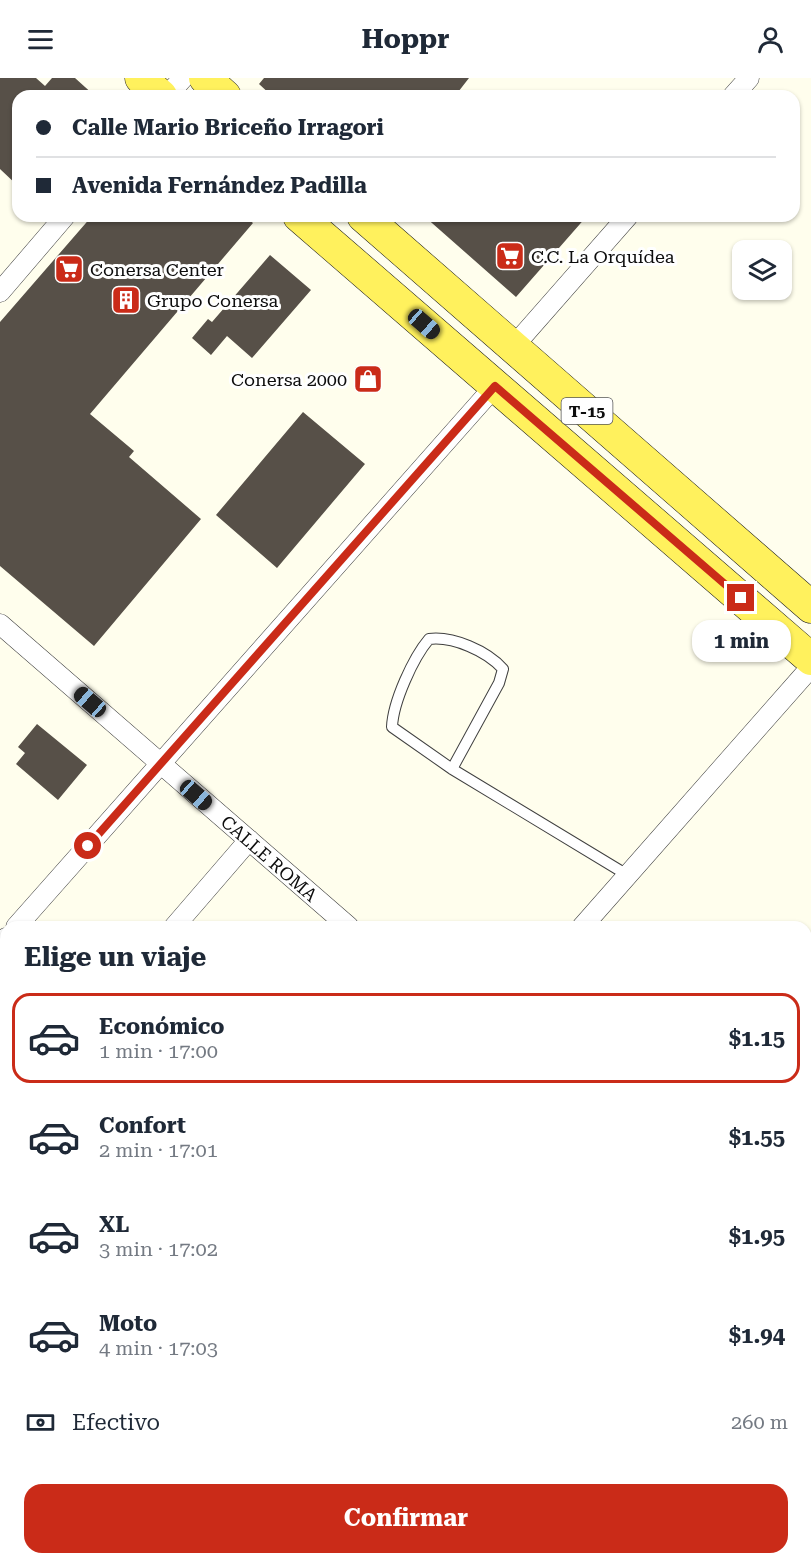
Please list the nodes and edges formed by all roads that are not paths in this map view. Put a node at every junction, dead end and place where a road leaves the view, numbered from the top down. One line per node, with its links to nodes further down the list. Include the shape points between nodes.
1 (141, 78): 5 (main road)
2 (183, 78): 6 (street)
3 (205, 78): 7 (main road)
4 (748, 78): 8 (street)
5 (154, 90)
6 (172, 90)
7 (218, 90)
8 (738, 90)
9 (60, 222): 13 (street)
10 (306, 222): 15 (main road, T-15)
11 (374, 222): 14 (main road, T-15)
12 (623, 222): 14 (street)
13 (0, 292)
14 (513, 347): 16 (main road, T-15)
15 (495, 386): 18 (main road, T-15); 20 (street)
16 (811, 607)
17 (0, 624): 20 (street, CALLE ROMA)
18 (811, 659)
19 (811, 667): 23 (street)
20 (161, 764): 22 (street, CALLE ROMA); 24 (street)
21 (452, 769): 21 (lane, via 392,727 393,714 420,650 429,639 444,637 494,659 503,669); 23 (lane)
22 (249, 840): 25 (street); 26 (street, CALLE ROMA)
23 (628, 876): 27 (street)
24 (21, 921)
25 (179, 921)
26 (342, 921)
27 (587, 921)

